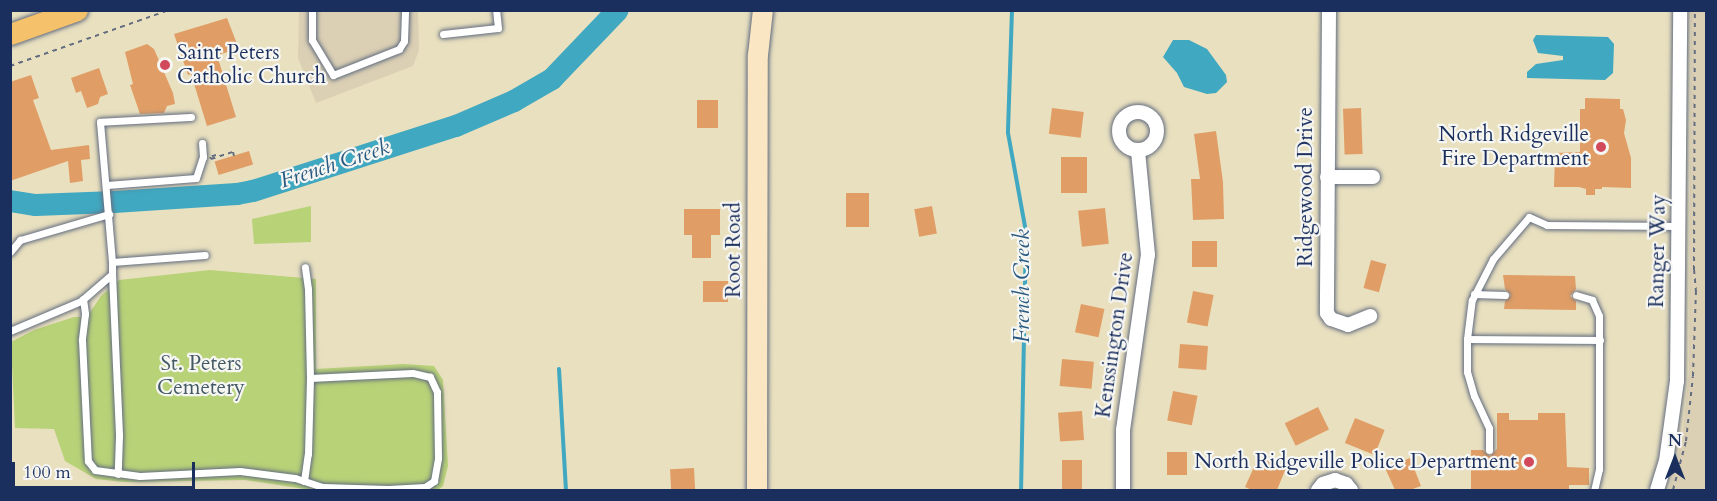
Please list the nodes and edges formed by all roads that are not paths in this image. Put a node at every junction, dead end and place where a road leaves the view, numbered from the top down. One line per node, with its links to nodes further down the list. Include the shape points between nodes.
1 (77, 10): 8 (main road)
2 (312, 10): 3 (lane, via 312,40 333,75 399,49 404,41)
3 (405, 10)
4 (496, 10): 10 (lane, via 498,28)
5 (763, 10): 36 (street, Root Road, via 758,55)
6 (1329, 10): 14 (street, Ridgewood Drive)
7 (1680, 10): 18 (street, Ranger Way)
8 (50, 15): 9 (main road)
9 (10, 34)
10 (442, 34)
11 (191, 117): 16 (lane, via 100,122)
12 (202, 143): 16 (lane, via 203,157 196,178)
13 (1138, 151): 37 (street, Kenssington Drive, via 1148,255 1123,430)
14 (1327, 177): 15 (street); 28 (street, Ridgewood Drive, via 1327,313 1331,319 1348,325)
15 (1373, 177)
16 (107, 186): 17 (lane)
17 (109, 214): 19 (lane, via 21,240); 21 (lane)
18 (1679, 226): 24 (lane, via 1547,225 1529,217 1487,267); 41 (street, Ranger Way, via 1677,381)
19 (10, 252)
20 (205, 255): 21 (lane)
21 (112, 261): 23 (lane)
22 (305, 267): 32 (lane)
23 (112, 274): 27 (lane); 34 (lane)
24 (1474, 294): 25 (lane); 30 (lane, via 1468,313)
25 (1505, 295)
26 (1576, 295): 31 (lane, via 1595,303)
27 (83, 299): 29 (lane); 34 (lane, via 88,461 95,470)
28 (1370, 316)
29 (10, 331)
30 (1467, 339): 31 (lane); 33 (lane, via 1468,376 1487,423)
31 (1600, 340): 40 (lane, via 1599,469)
32 (310, 378): 35 (lane); 35 (lane, via 412,373 430,377 437,392 438,458 434,481 425,487 324,487)
33 (1489, 450)
34 (118, 474): 35 (lane, via 240,471)
35 (304, 481)
36 (757, 490)
37 (1123, 490)
38 (1318, 490): 39 (street, via 1335,480)
39 (1351, 490)
40 (1594, 490)
41 (1658, 490)

